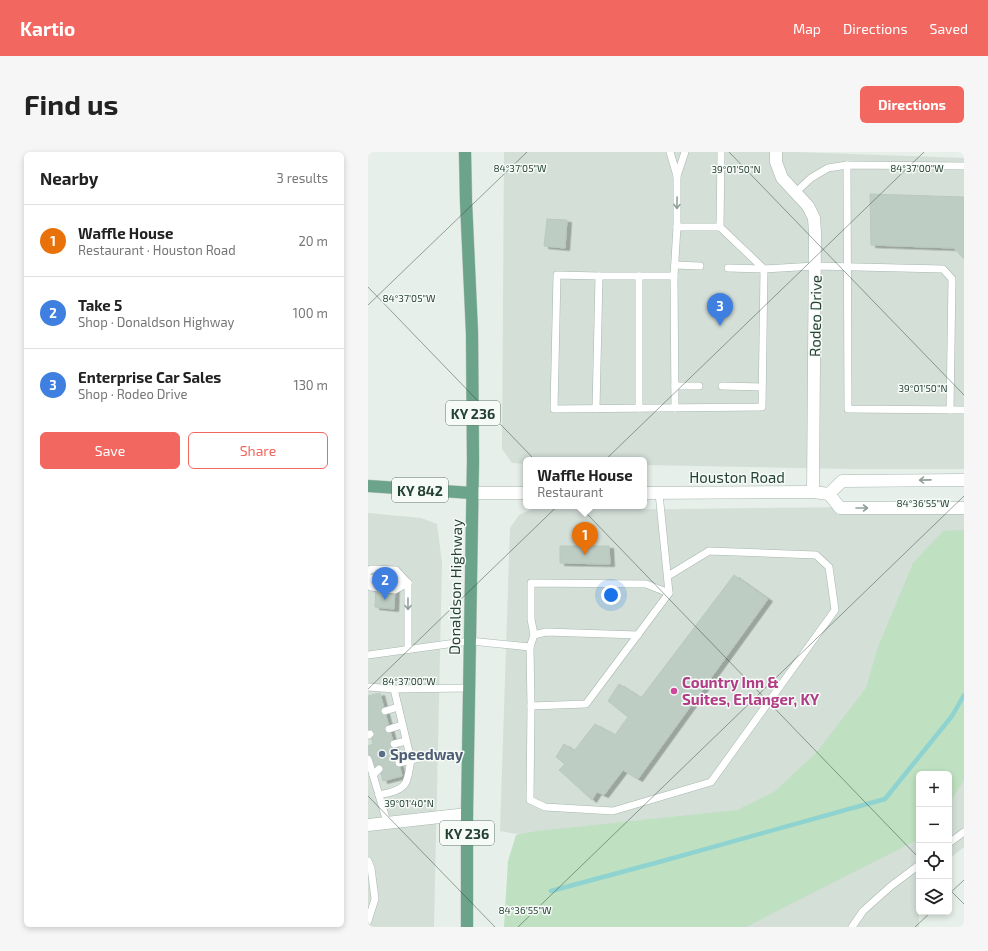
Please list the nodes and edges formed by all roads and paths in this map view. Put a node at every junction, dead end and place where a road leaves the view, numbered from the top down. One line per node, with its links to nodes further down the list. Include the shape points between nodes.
1 (465, 152): 33 (main road, Donaldson Highway / KY 236, via 472,333)
2 (670, 152): 8 (lane)
3 (685, 152): 8 (lane)
4 (721, 152): 11 (lane)
5 (776, 152): 9 (street, Rodeo Drive, via 776,162 782,178)
6 (847, 166): 7 (lane); 9 (lane, via 828,168 811,178); 15 (lane)
7 (964, 166)
8 (677, 176): 10 (lane, one-way to 10)
9 (795, 193): 14 (street, Rodeo Drive, via 808,206 814,218)
10 (677, 227): 11 (lane); 12 (lane)
11 (720, 227): 17 (lane)
12 (674, 265): 13 (lane); 20 (lane)
13 (700, 266)
14 (815, 266): 15 (lane); 17 (lane); 32 (street, Rodeo Drive)
15 (848, 267): 28 (lane, via 943,269 952,279); 28 (lane, via 848,409)
16 (728, 268): 17 (lane)
17 (764, 270): 24 (lane)
18 (599, 276): 19 (lane); 27 (lane); 27 (lane, via 557,275 554,409)
19 (639, 276): 20 (lane); 25 (lane)
20 (674, 276): 21 (lane)
21 (675, 386): 22 (lane); 26 (lane)
22 (698, 386)
23 (722, 386): 24 (lane)
24 (762, 387): 26 (lane, via 762,406)
25 (639, 408): 26 (lane); 27 (lane)
26 (675, 408)
27 (596, 409)
28 (950, 410): 29 (lane)
29 (964, 410)
30 (964, 480): 37 (street, one-way to 37, via 842,481)
31 (368, 486): 33 (main road, KY 842)
32 (813, 492): 36 (street, Houston Road); 37 (street, Houston Road)
33 (472, 493): 34 (street); 47 (main road, Donaldson Highway / KY 236)
34 (523, 493)
35 (647, 493): 36 (street, Houston Road)
36 (659, 493): 40 (lane)
37 (829, 494): 38 (street, one-way to 38, via 840,508)
38 (964, 508)
39 (368, 572): 42 (lane, via 371,569 396,570)
40 (668, 576): 44 (lane); 54 (lane, via 709,551 816,555 829,567 835,610 711,782 614,811 545,807 530,800)
41 (368, 578): 42 (lane)
42 (408, 583): 43 (lane, via 395,590 371,587); 49 (lane, one-way to 49)
43 (368, 584)
44 (670, 593): 45 (lane); 46 (lane, via 646,584 531,583 531,619)
45 (638, 635): 46 (lane, via 546,632); 54 (lane, via 586,704)
46 (534, 636): 48 (lane)
47 (470, 641): 48 (lane); 49 (lane); 52 (main road, Donaldson Highway / KY 236)
48 (530, 647): 54 (lane)
49 (408, 649): 50 (lane)
50 (368, 655)
51 (368, 687): 53 (lane)
52 (470, 688): 53 (lane); 62 (main road, Donaldson Highway / KY 236)
53 (394, 689): 55 (lane)
54 (531, 706)
55 (398, 707): 56 (lane); 57 (lane)
56 (385, 711)
57 (402, 725): 58 (lane); 59 (lane)
58 (389, 729)
59 (406, 741): 60 (lane); 63 (lane)
60 (394, 744)
61 (368, 759): 66 (lane)
62 (469, 759): 63 (lane, via 431,755); 68 (main road, Donaldson Highway / KY 236)
63 (411, 760): 64 (lane); 67 (lane, via 404,785 397,790)
64 (399, 763)
65 (380, 769): 66 (lane)
66 (373, 775): 67 (lane)
67 (379, 795): 69 (lane)
68 (467, 814): 69 (street); 76 (main road, Donaldson Highway / KY 236)
69 (387, 822): 70 (street)
70 (368, 825)
71 (964, 832): 72 (lane)
72 (952, 841)
73 (368, 861): 75 (lane, via 375,899)
74 (916, 867): 77 (lane, via 862,911)
75 (368, 921)
76 (467, 927)
77 (852, 927)

